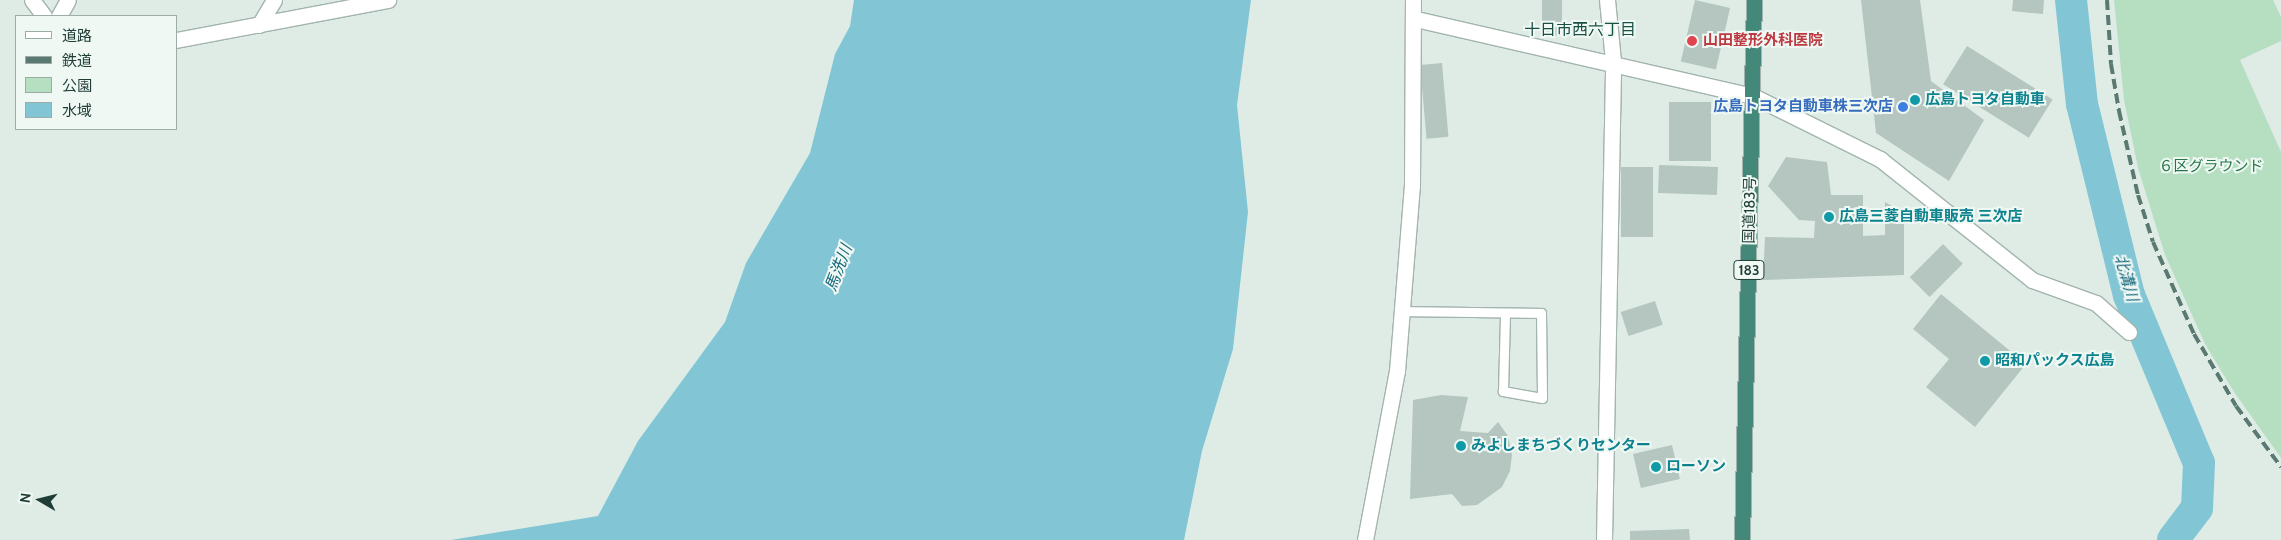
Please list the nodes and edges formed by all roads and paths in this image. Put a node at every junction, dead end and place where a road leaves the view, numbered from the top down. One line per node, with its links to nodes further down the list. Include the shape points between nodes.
1 (32, 0): 8 (street)
2 (68, 0): 9 (street)
3 (274, 0): 11 (street)
4 (388, 0): 11 (street)
5 (1414, 0): 10 (street)
6 (1607, 0): 13 (street)
7 (1754, 0): 14 (highway, 国道183号 / 183)
8 (43, 15)
9 (59, 15)
10 (1416, 19): 13 (street); 15 (street, via 1412,186)
11 (259, 26): 12 (street)
12 (178, 40)
13 (1613, 61): 14 (street); 19 (street)
14 (1753, 96): 17 (street, via 1880,159 2032,280 2096,303); 20 (highway, 国道183号 / 183)
15 (1402, 311): 16 (lane); 18 (street, via 1397,370)
16 (1505, 313): 16 (lane, via 1541,313 1542,398 1503,391)
17 (2129, 332)
18 (1365, 540)
19 (1604, 540)
20 (1742, 540)

